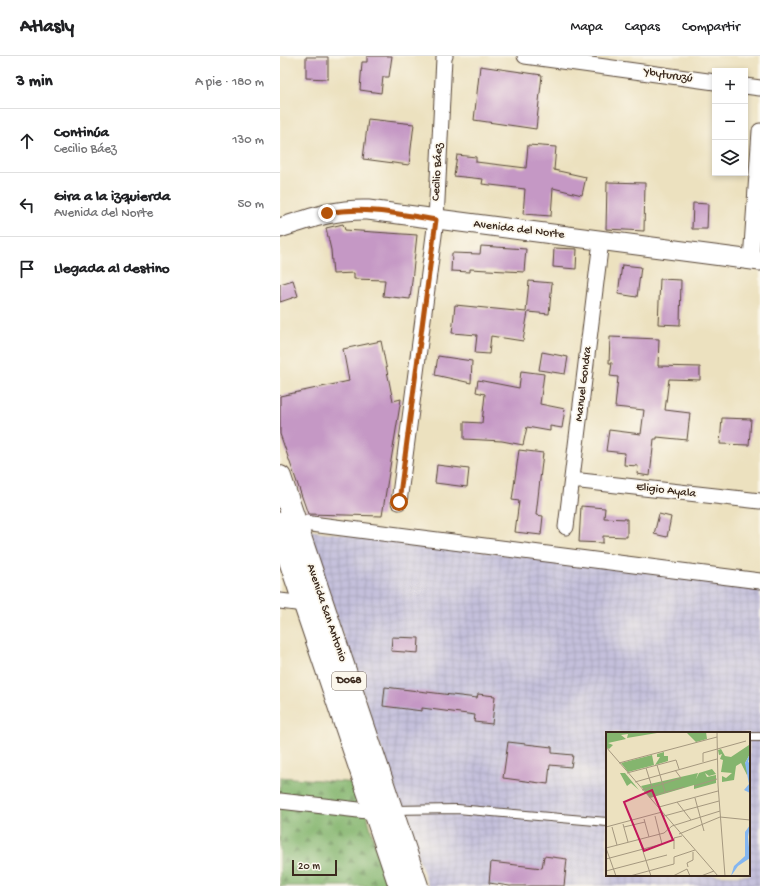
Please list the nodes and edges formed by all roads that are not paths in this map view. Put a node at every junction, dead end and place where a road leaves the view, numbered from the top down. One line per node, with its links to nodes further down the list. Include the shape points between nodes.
1 (445, 56): 7 (street, Cecilio Báez)
2 (525, 56): 3 (street, Ybyturuzú)
3 (712, 82)
4 (748, 86): 5 (street)
5 (760, 88)
6 (760, 131): 10 (street)
7 (436, 220): 8 (street, Avenida del Norte, via 347,209); 9 (street, Avenida del Norte); 14 (street, Cecilio Báez)
8 (280, 228)
9 (601, 241): 10 (street, Avenida del Norte); 12 (street, Manuel Gondra)
10 (755, 261)
11 (280, 477): 15 (main road, Avenida San Antonio / D068)
12 (572, 480): 13 (street, Eligio Ayala); 16 (street, Manuel Gondra)
13 (760, 501)
14 (399, 502)
15 (285, 524): 17 (street); 19 (main road, Avenida San Antonio / D068); 21 (main road, Avenida San Antonio / D068)
16 (566, 527)
17 (760, 581)
18 (280, 601): 19 (street)
19 (304, 604): 21 (main road, Avenida San Antonio / D068)
20 (280, 801): 21 (street)
21 (384, 811): 22 (lane, via 456,809); 23 (main road, Avenida San Antonio / D068); 24 (main road, Avenida San Antonio / D068)
22 (606, 822)
23 (400, 886)
24 (417, 886)

